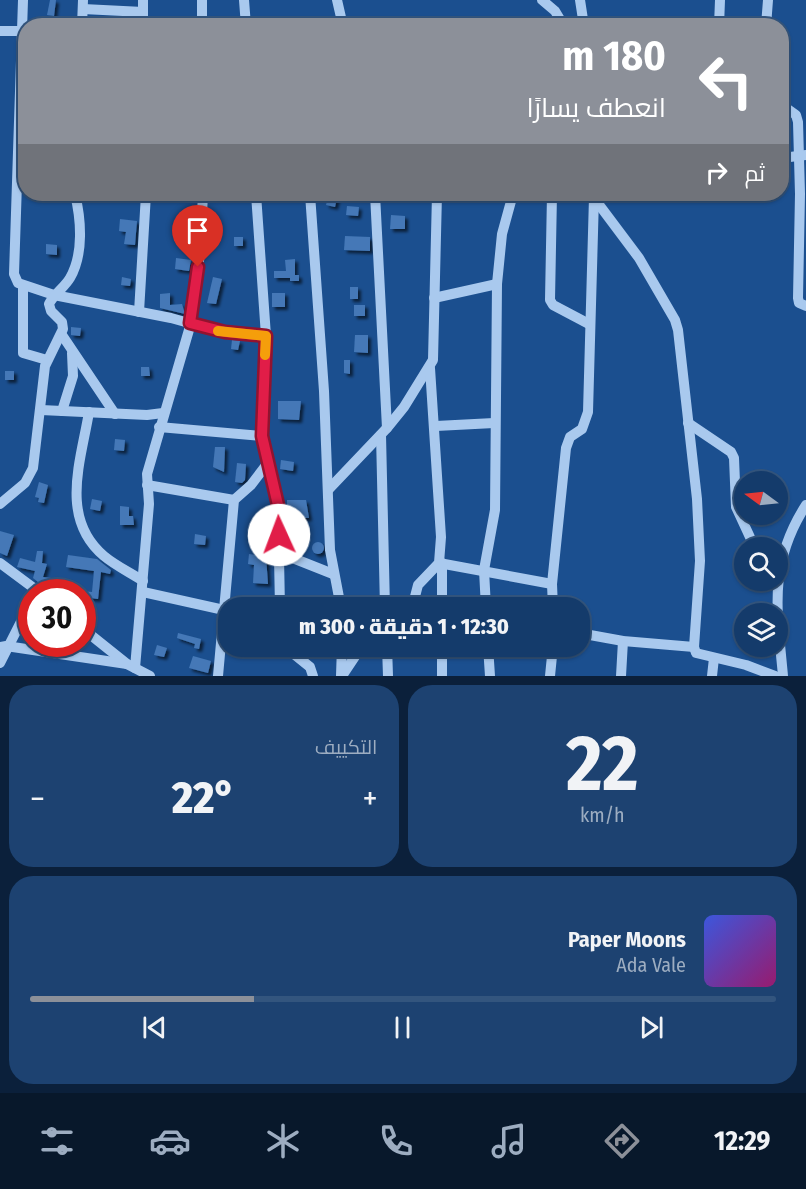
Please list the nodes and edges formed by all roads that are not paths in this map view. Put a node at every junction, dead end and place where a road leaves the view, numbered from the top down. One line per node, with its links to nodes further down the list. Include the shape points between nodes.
1 (23, 0): 12 (street)
2 (143, 0): 11 (street)
3 (202, 0): 14 (street)
4 (244, 0): 15 (street)
5 (337, 0): 16 (street)
6 (542, 0): 17 (street)
7 (580, 0): 18 (street)
8 (720, 0): 19 (street)
9 (770, 2): 20 (street)
10 (83, 5): 11 (street)
11 (143, 12): 13 (street)
12 (22, 18)
13 (143, 18)
14 (202, 18)
15 (245, 18)
16 (341, 18)
17 (560, 18)
18 (583, 18)
19 (719, 18)
20 (767, 18)
21 (0, 31): 22 (street)
22 (18, 31)
23 (789, 110): 25 (street, via 796,115)
24 (18, 152): 39 (street, via 14,274)
25 (802, 156): 37 (street)
26 (77, 201): 40 (street, via 80,217 76,256 70,278)
27 (146, 201): 43 (street)
28 (203, 201): 44 (street)
29 (256, 201): 47 (street)
30 (310, 201): 64 (street)
31 (375, 201): 60 (street)
32 (437, 201): 41 (street)
33 (511, 201): 38 (street, via 502,234)
34 (552, 201): 45 (street, via 550,300)
35 (594, 201): 45 (street)
36 (598, 201): 57 (street, via 639,258 675,320)
37 (802, 234): 42 (street, via 798,298)
38 (497, 284): 41 (street); 56 (street)
39 (23, 286): 40 (street); 49 (street, via 23,353)
40 (54, 296): 43 (street); 46 (street, via 48,306 62,322)
41 (434, 298): 50 (street, via 435,352)
42 (806, 306)
43 (140, 312): 44 (street)
44 (190, 323): 47 (street); 54 (street)
45 (589, 324): 75 (street, via 588,412 582,429 570,436 566,448)
46 (62, 335): 48 (street); 49 (street)
47 (266, 336): 61 (street)
48 (71, 349): 52 (street, via 73,376); 55 (street)
49 (47, 360): 51 (street)
50 (430, 368): 58 (street); 60 (street)
51 (41, 410): 52 (street); 66 (street, via 33,468 25,483)
52 (62, 411): 53 (street)
53 (89, 412): 55 (street); 76 (street, via 75,508 104,556)
54 (163, 413): 55 (street); 59 (street)
55 (115, 414)
56 (494, 423): 58 (street); 72 (street, via 495,510)
57 (688, 423): 68 (street, via 731,452 736,507); 93 (street, via 700,549)
58 (436, 426): 71 (street)
59 (159, 427): 61 (street); 63 (street)
60 (384, 431): 64 (street); 81 (street)
61 (262, 436): 62 (street)
62 (267, 464): 65 (street); 69 (street, via 278,505)
63 (147, 485): 65 (street); 76 (street)
64 (328, 490): 73 (street)
65 (234, 500): 78 (street)
66 (0, 504)
67 (806, 505): 86 (street, via 782,552)
68 (750, 537)
69 (280, 553): 73 (street); 79 (street)
70 (0, 563): 74 (street)
71 (441, 563): 72 (street); 82 (street, via 418,585); 83 (street)
72 (484, 570): 75 (street); 84 (street)
73 (333, 574): 80 (street)
74 (19, 579)
75 (552, 584): 85 (street)
76 (143, 586): 87 (street); 104 (street)
77 (775, 591): 86 (street)
78 (225, 597)
79 (280, 597)
80 (338, 597)
81 (385, 597)
82 (415, 597)
83 (442, 597)
84 (485, 597)
85 (553, 597)
86 (778, 597): 116 (street)
87 (218, 608)
88 (18, 622): 92 (street)
89 (590, 635): 91 (street)
90 (96, 639): 104 (street)
91 (623, 641): 93 (street); 113 (street)
92 (3, 646): 103 (street); 104 (street)
93 (694, 647): 102 (street, via 696,653)
94 (220, 657): 106 (street)
95 (298, 657): 107 (street, via 310,667)
96 (342, 657): 108 (street)
97 (355, 657): 108 (street)
98 (387, 657): 109 (street)
99 (442, 657): 110 (street)
100 (489, 657): 111 (street)
101 (554, 657): 112 (street)
102 (714, 658): 114 (street); 115 (street)
103 (0, 663)
104 (131, 666): 105 (street)
105 (150, 676)
106 (218, 676)
107 (313, 676)
108 (342, 676)
109 (388, 676)
110 (442, 676)
111 (490, 676)
112 (550, 676)
113 (621, 676)
114 (712, 676)
115 (775, 676)
116 (783, 676)

